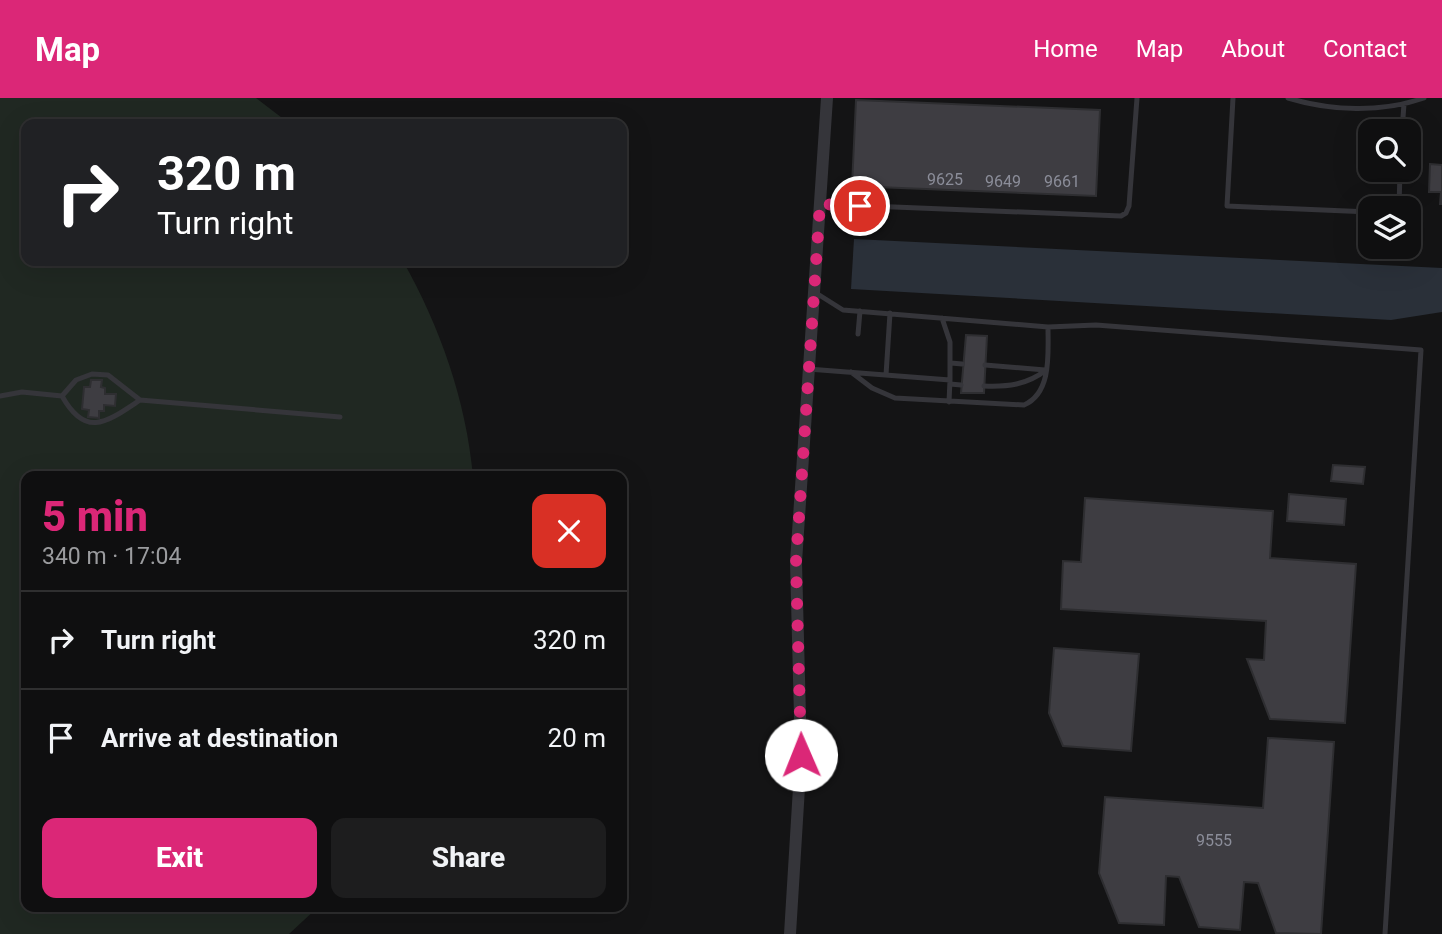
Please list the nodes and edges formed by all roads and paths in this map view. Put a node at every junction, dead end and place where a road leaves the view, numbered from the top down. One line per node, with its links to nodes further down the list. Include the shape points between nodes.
1 (827, 98): 8 (street)
2 (1136, 98): 8 (lane, via 1128,210 1121,216)
3 (1233, 98): 9 (lane, via 1227,206)
4 (1288, 98): 6 (lane, via 1347,108)
5 (1424, 98): 6 (lane)
6 (1404, 104): 7 (lane)
7 (1403, 119)
8 (820, 204): 10 (street)
9 (1358, 211)
10 (814, 291): 11 (lane, via 837,308); 19 (street)
11 (860, 311): 12 (lane); 15 (lane)
12 (890, 313): 13 (lane); 22 (lane)
13 (942, 318): 14 (lane); 16 (lane)
14 (1048, 327): 20 (lane); 32 (lane, via 1097,325 1421,350)
15 (858, 334)
16 (951, 363): 17 (lane); 23 (lane)
17 (962, 364)
18 (985, 365): 20 (lane)
19 (808, 369): 21 (lane); 31 (street, via 796,562 801,755)
20 (1046, 370): 25 (lane, via 1026,382); 29 (lane, via 1041,390 1024,405)
21 (852, 372): 22 (lane); 29 (lane, via 890,397)
22 (886, 375): 23 (lane)
23 (950, 382): 24 (lane); 29 (lane)
24 (961, 385)
25 (984, 386)
26 (0, 396): 27 (lane, via 22,391)
27 (62, 396): 28 (lane, via 76,380 92,373 108,375); 28 (lane, via 81,421 95,423 107,421)
28 (140, 400): 30 (lane)
29 (949, 402)
30 (340, 416)
31 (790, 934)
32 (1385, 934)

